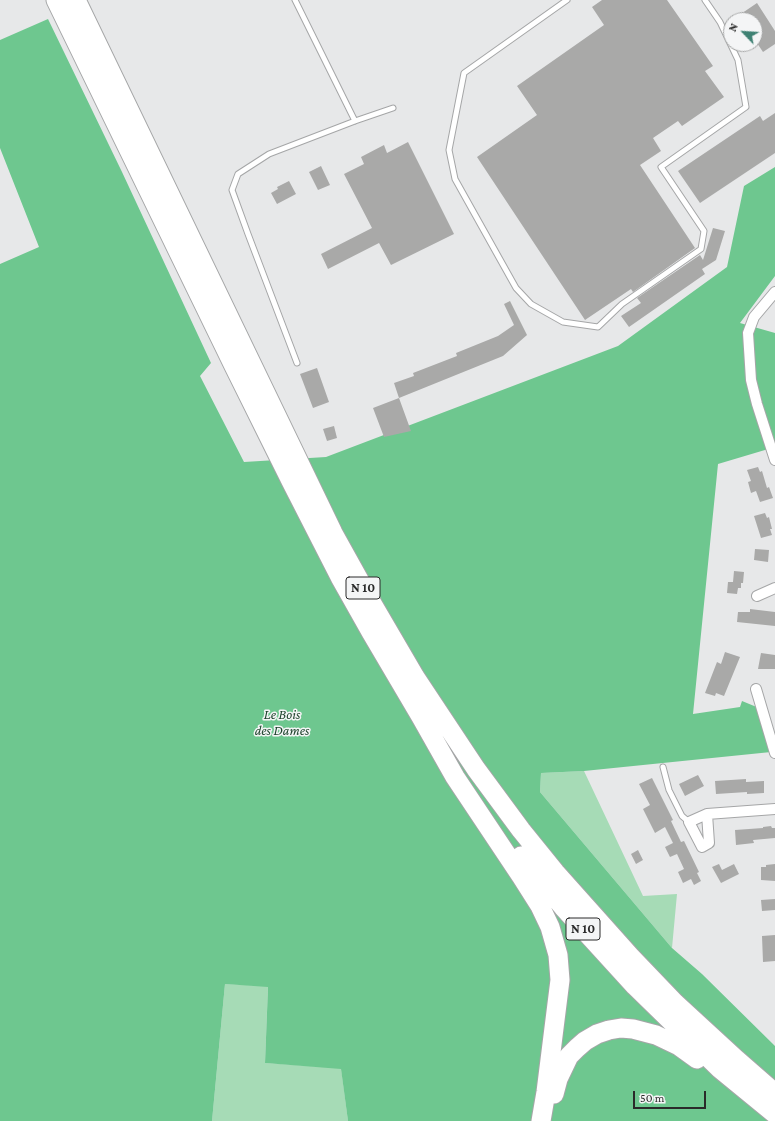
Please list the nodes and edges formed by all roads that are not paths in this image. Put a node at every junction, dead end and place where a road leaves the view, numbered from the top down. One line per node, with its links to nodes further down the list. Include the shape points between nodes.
1 (56, 0): 14 (highway, N 10, via 294,488 340,578)
2 (76, 0): 20 (highway, N 10, via 333,533 369,599 415,677 476,769)
3 (295, 0): 7 (lane)
4 (567, 0): 5 (lane, via 464,73 449,150 455,179 516,288 531,304 563,322 598,327 622,304 701,249 704,231 661,166 746,107 738,60 720,22)
5 (705, 0)
6 (393, 108): 7 (lane)
7 (355, 120): 9 (lane, via 270,154 238,174 232,190)
8 (775, 292): 10 (street, via 754,317 748,333 751,380)
9 (297, 363)
10 (775, 460)
11 (775, 588): 12 (street)
12 (757, 596)
13 (756, 689): 15 (street)
14 (421, 717): 23 (highway, N 10, via 477,798 568,913 635,986 715,1064); 24 (highway, via 455,778 521,876 550,927 558,955 560,980)
15 (775, 753)
16 (663, 767): 19 (lane, via 669,790 682,816)
17 (775, 809): 18 (street)
18 (707, 814): 19 (street); 19 (street, via 709,843 702,847)
19 (689, 822)
20 (555, 872): 21 (highway, via 679,995); 22 (highway, N 10, via 675,1003)
21 (775, 1082)
22 (775, 1093)
23 (775, 1115): 25 (highway, via 721,1080 679,1046 656,1035 621,1028 597,1034 569,1056 558,1079)
24 (541, 1121)
25 (549, 1121)

